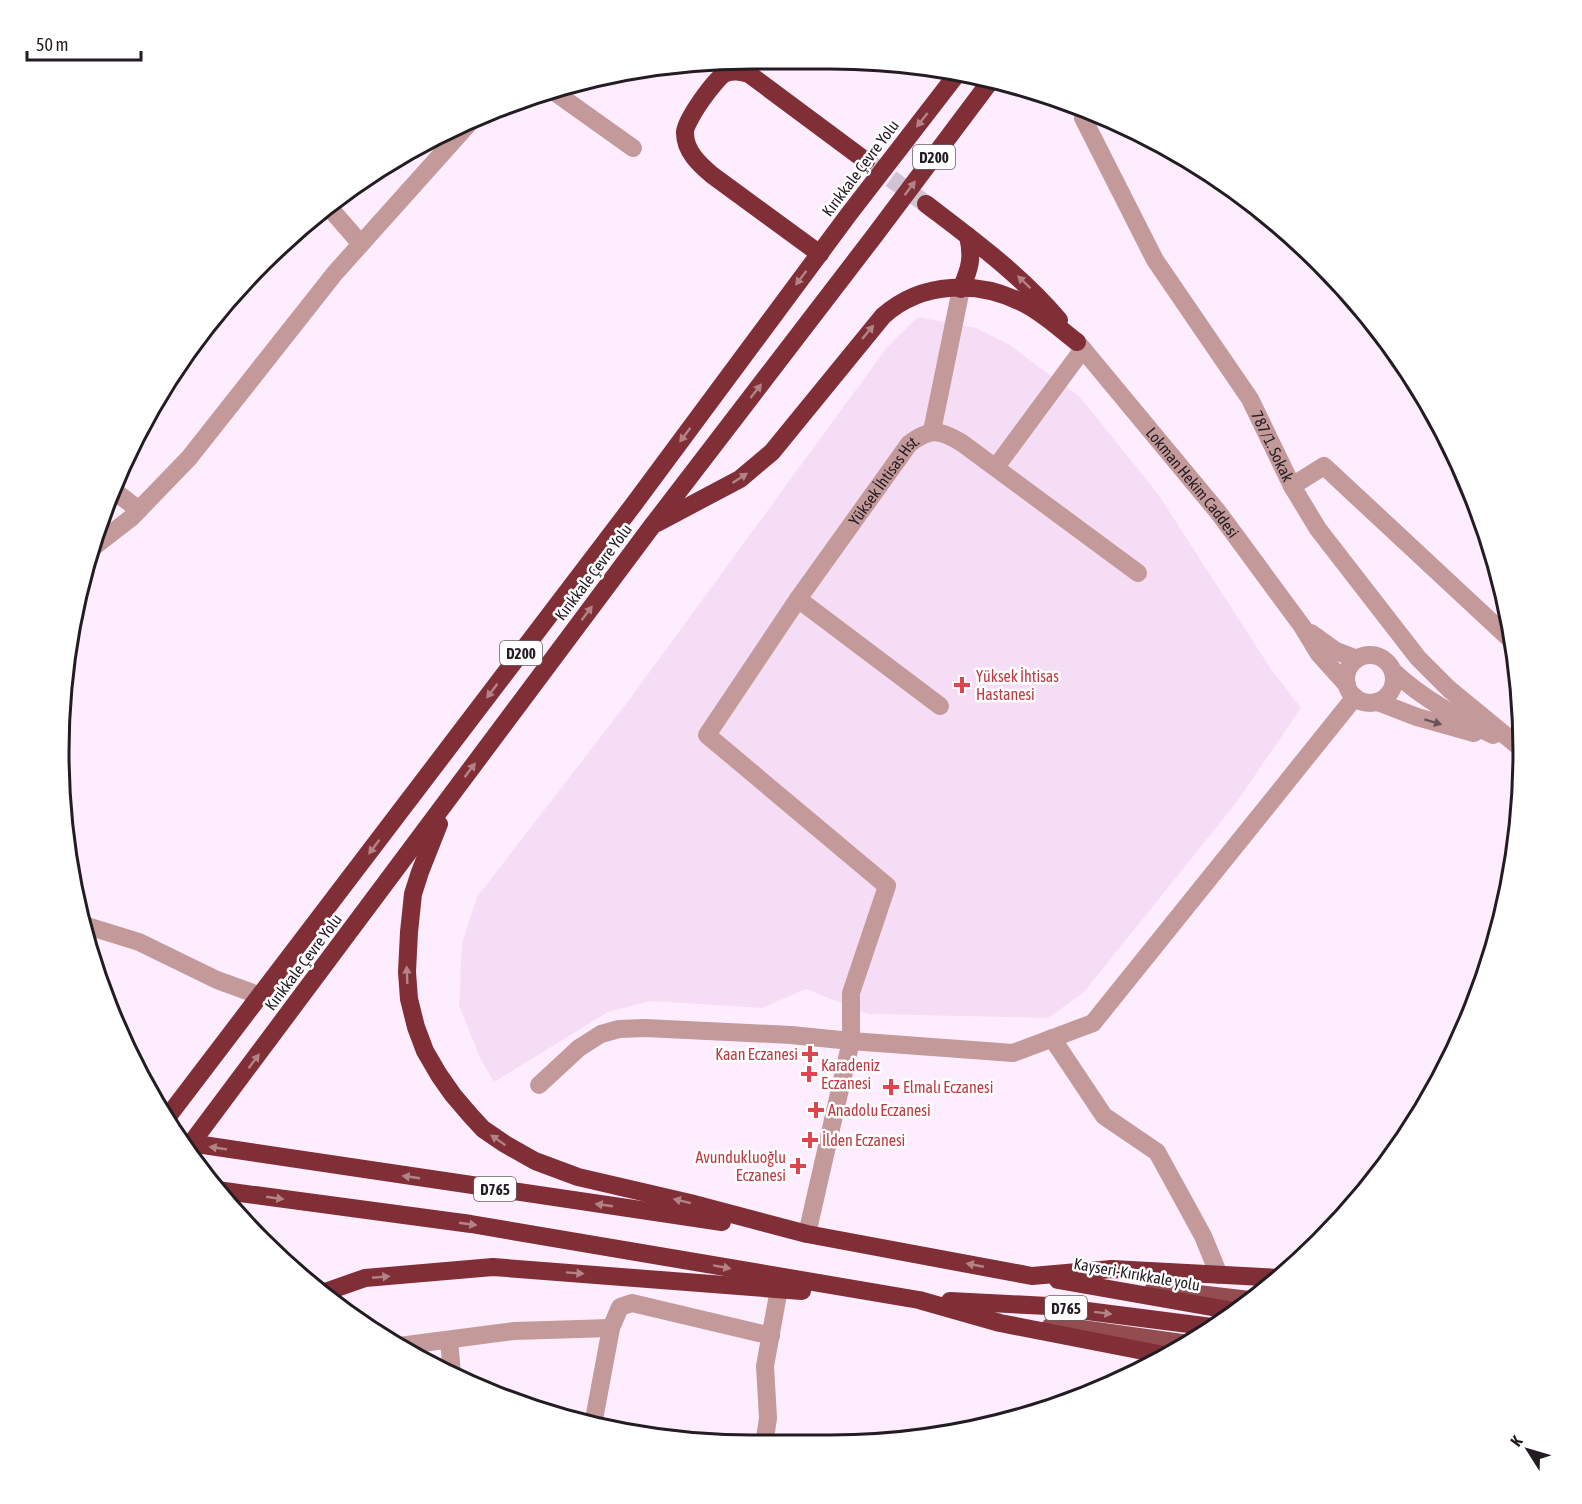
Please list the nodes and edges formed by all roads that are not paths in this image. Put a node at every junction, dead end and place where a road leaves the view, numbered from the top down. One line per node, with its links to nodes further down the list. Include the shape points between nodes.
1 (732, 69): 14 (highway, via 692,114 684,130 687,146 712,175)
2 (737, 69): 9 (highway)
3 (952, 80): 14 (highway, Kırıkkale Çevre Yolu / D200, one-way to 14)
4 (986, 87): 22 (highway, Kırıkkale Çevre Yolu / D200, one-way to 4)
5 (561, 96): 8 (street)
6 (1083, 118): 19 (street, 787/1. Sokak, via 1155,261 1250,399)
7 (458, 135): 13 (street)
8 (633, 148)
9 (866, 161)
10 (926, 204): 12 (highway)
11 (333, 212): 13 (street)
12 (968, 236): 15 (highway, via 970,268); 16 (highway, one-way to 12, via 1024,282)
13 (361, 244): 21 (street, via 189,458)
14 (820, 254): 39 (highway, Kırıkkale Çevre Yolu / D200, one-way to 39)
15 (961, 289): 16 (highway, via 981,288 1004,294 1027,305); 17 (street); 22 (highway, one-way to 15, via 740,479 772,453 869,331 897,303 916,294)
16 (1080, 345): 18 (street); 26 (street, Lokman Hekim Caddesi, via 1218,512)
17 (932, 431): 18 (street, Yüksek İhtisas Hst., via 948,434); 25 (street, Yüksek İhtisas Hst., via 909,444)
18 (996, 467): 24 (street, Yüksek İhtisas Hst.)
19 (1292, 486): 27 (street, via 1324,466); 28 (street, 787/1. Sokak, via 1318,529)
20 (119, 495): 21 (street)
21 (139, 510): 23 (street)
22 (652, 526): 37 (highway, Kırıkkale Çevre Yolu / D200, one-way to 22)
23 (103, 539)
24 (1138, 573)
25 (798, 599): 33 (street); 41 (street, Yüksek İhtisas Hst., via 707,735 887,886 851,993)
26 (1302, 626): 29 (street, via 1336,651); 31 (street, via 1319,654)
27 (1502, 632)
28 (1401, 637): 30 (street); 35 (street, 787/1. Sokak, via 1449,689)
29 (1357, 659): 30 (street, via 1372,655); 31 (street, via 1347,671)
30 (1388, 665): 32 (street, via 1394,684 1391,692); 34 (street, via 1413,690 1440,708)
31 (1351, 692): 32 (street, via 1370,703); 40 (street, via 1093,1023)
32 (1378, 702): 34 (street, one-way to 34, via 1458,730)
33 (940, 706)
34 (1496, 737): 36 (street)
35 (1513, 740)
36 (1513, 743)
37 (448, 801): 44 (highway, Kırıkkale Çevre Yolu / D200, one-way to 37); 47 (highway, one-way to 37, via 578,1177 536,1161 483,1129 453,1095 425,1051 409,999 407,972 413,894)
38 (92, 927): 39 (street, via 139,942 217,980)
39 (261, 996): 43 (highway, Kırıkkale Çevre Yolu / D200)
40 (1052, 1038): 41 (street, via 1013,1053); 48 (street, via 1104,1116 1157,1152 1203,1236)
41 (851, 1041): 42 (street, via 619,1029 579,1048); 47 (street)
42 (539, 1085)
43 (172, 1112)
44 (192, 1142)
45 (193, 1144): 47 (highway, D765, one-way to 45)
46 (229, 1192): 54 (highway, one-way to 54, via 471,1224)
47 (807, 1234): 49 (highway, one-way to 47)
48 (1219, 1275): 49 (highway, via 1112,1269); 50 (highway)
49 (1032, 1276): 53 (main road); 55 (highway, Kayseri-Kırıkkale yolu / D765)
50 (1266, 1277)
51 (779, 1289): 52 (highway, D765, one-way to 51, via 365,1278 493,1267); 54 (highway, D765); 59 (street)
52 (331, 1290)
53 (1239, 1299)
54 (920, 1300): 56 (highway); 57 (highway, D765, one-way to 57, via 1048,1306)
55 (1224, 1309)
56 (1000, 1323): 61 (main road); 63 (highway)
57 (1200, 1325)
58 (610, 1329): 59 (street, via 620,1307 632,1303); 60 (street, via 514,1331); 65 (street)
59 (771, 1336): 66 (street, via 765,1366)
60 (449, 1340): 62 (street); 64 (street)
61 (1174, 1342)
62 (413, 1344)
63 (1154, 1353)
64 (451, 1366)
65 (595, 1416)
66 (765, 1435)

